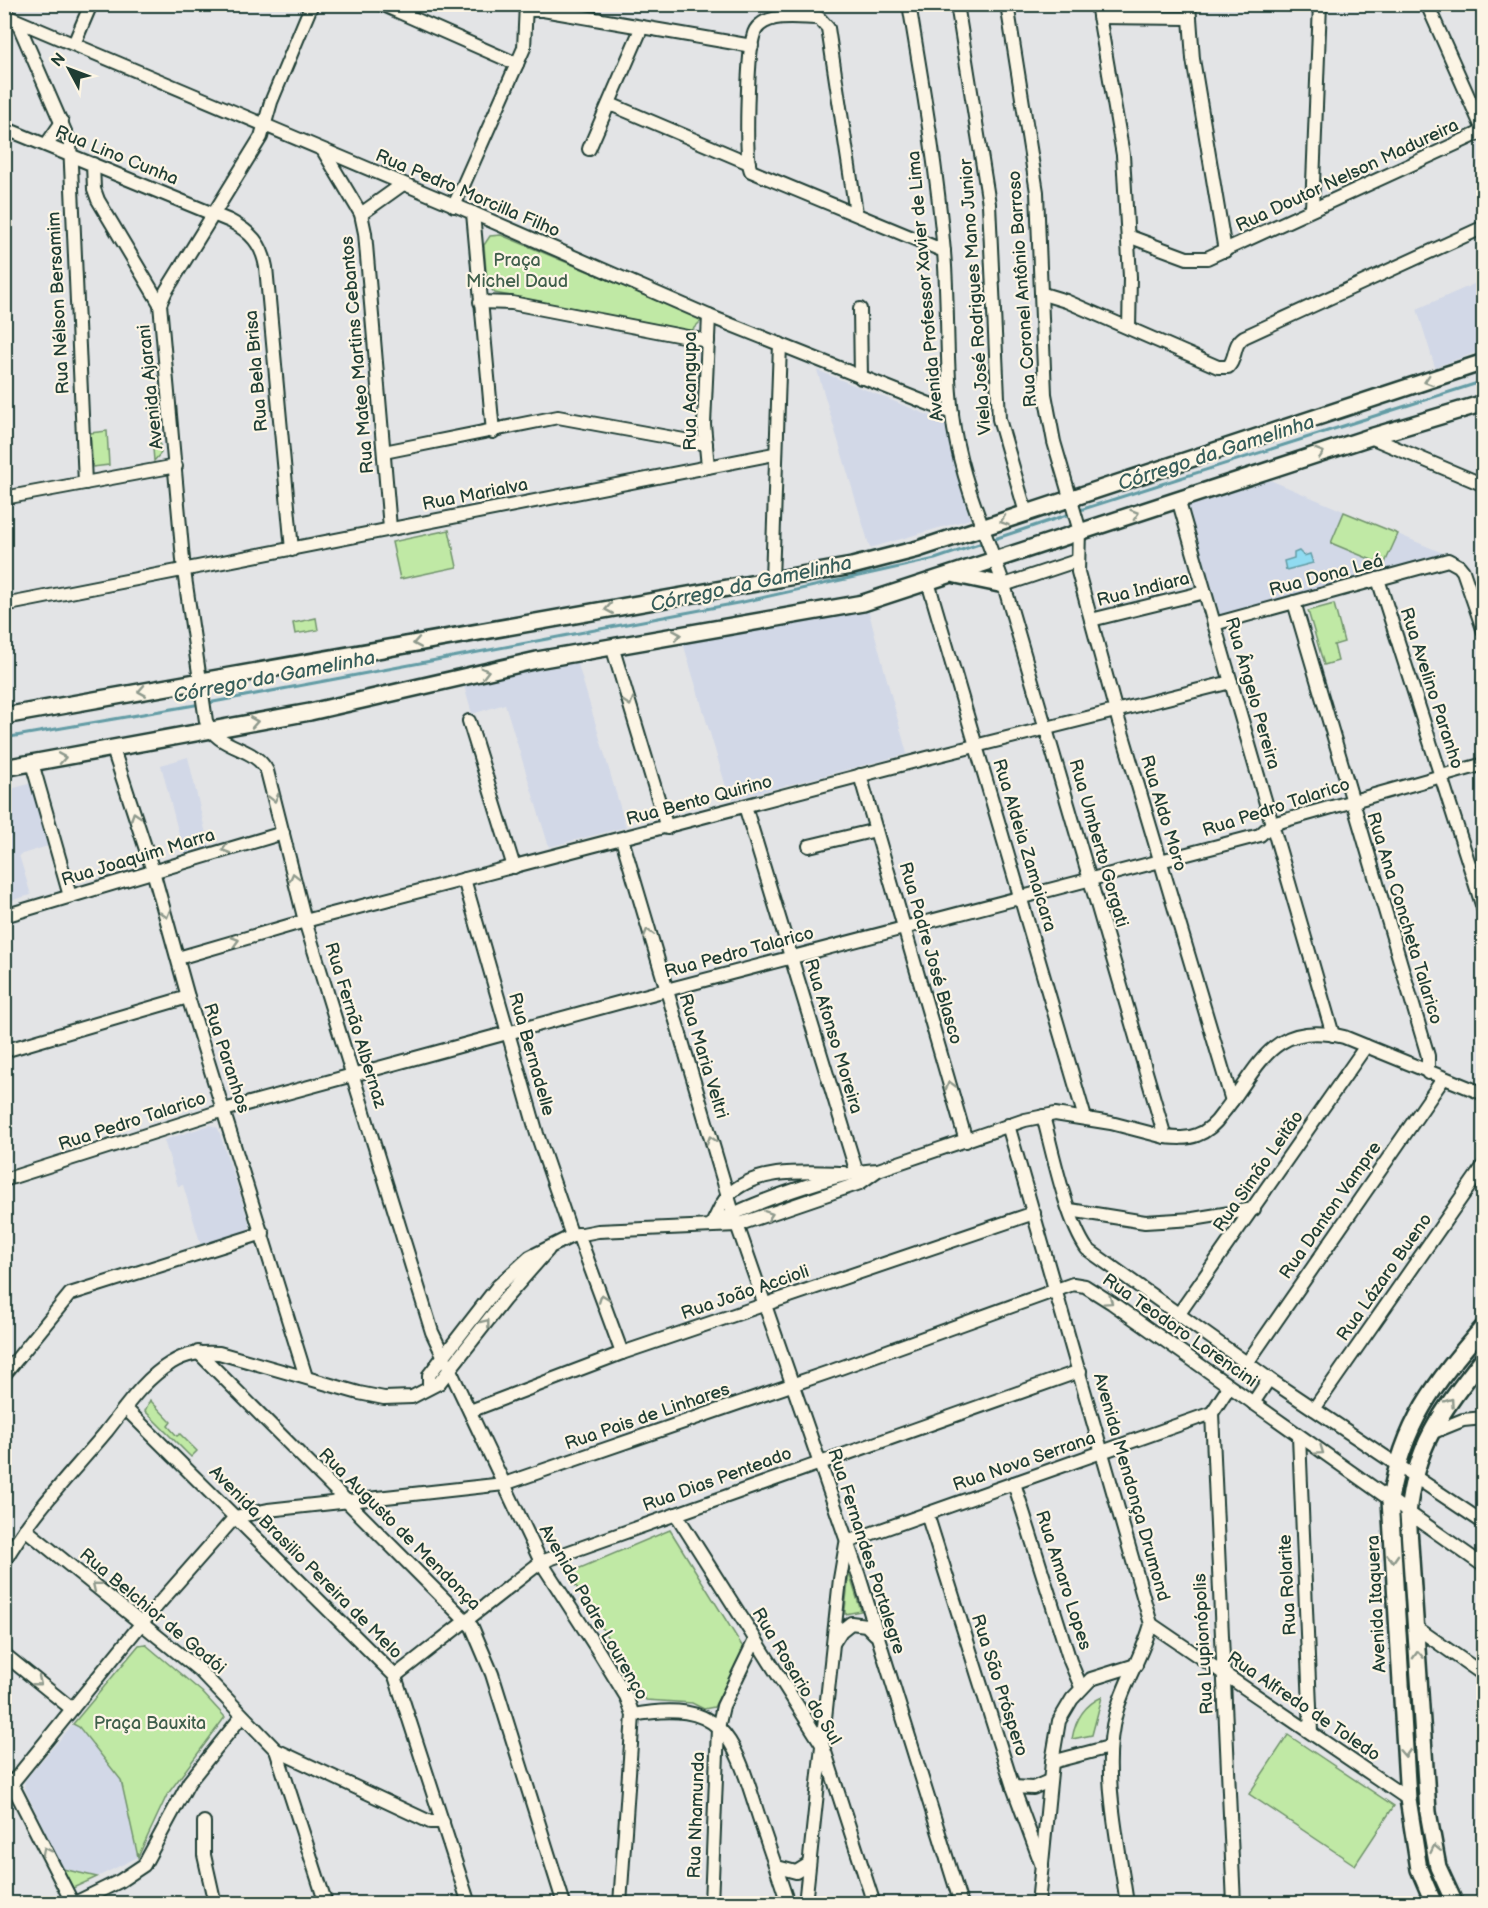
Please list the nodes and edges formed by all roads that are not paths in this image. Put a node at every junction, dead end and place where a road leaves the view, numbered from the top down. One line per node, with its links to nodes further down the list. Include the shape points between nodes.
1 (91, 4): 16 (street)
2 (312, 4): 21 (street, Avenida Ajarani, via 271,102)
3 (381, 4): 18 (street)
4 (909, 4): 39 (street, Avenida Professor Xavier de Lima)
5 (957, 4): 65 (street, Viela José Rodrigues Mano Junior, via 989,204 999,419)
6 (1007, 4): 41 (street, Rua Coronel Antônio Barroso, via 1037,192)
7 (1189, 4): 13 (street)
8 (1320, 4): 32 (street)
9 (1427, 4): 23 (street)
10 (526, 7): 15 (street); 18 (street, via 526,41)
11 (1098, 11): 13 (street); 38 (street, via 1123,155)
12 (4, 15): 14 (street, Rua Pedro Morcilla Filho)
13 (1188, 18): 40 (street)
14 (17, 21): 16 (street, Rua Pedro Morcilla Filho); 20 (street, Rua Nélson Bersamim)
15 (641, 28): 17 (street); 19 (street)
16 (74, 44): 21 (street, Rua Pedro Morcilla Filho)
17 (752, 46): 29 (street); 34 (street, via 756,29 773,18 819,18 828,28)
18 (517, 64): 31 (street)
19 (610, 104): 25 (street); 29 (street)
20 (62, 122): 24 (street); 27 (street, Rua Nélson Bersamim)
21 (266, 126): 26 (street, Rua Pedro Morcilla Filho); 36 (street, Avenida Ajarani)
22 (4, 128): 24 (street, Rua Lino Cunha)
23 (1483, 132): 32 (street, Rua Doutor Nelson Madureira)
24 (46, 145): 27 (street, Rua Lino Cunha)
25 (590, 149)
26 (324, 152): 30 (street, Rua Pedro Morcilla Filho); 35 (street, Rua Mateo Martins Cebantos)
27 (70, 155): 28 (street, Rua Lino Cunha); 60 (street, Rua Nélson Bersamim)
28 (93, 164): 36 (street, Rua Lino Cunha); 43 (street, via 98,200)
29 (749, 165): 34 (street, via 755,173)
30 (403, 183): 31 (street, Rua Pedro Morcilla Filho); 35 (street)
31 (454, 206): 33 (street, Rua Pedro Morcilla Filho)
32 (1312, 209): 40 (street, Rua Doutor Nelson Madureira)
33 (473, 213): 42 (street); 45 (street, Rua Pedro Morcilla Filho)
34 (856, 213): 39 (street)
35 (361, 214): 56 (street, Rua Mateo Martins Cebantos)
36 (215, 215): 43 (street, Avenida Ajarani); 69 (street, Rua Bela Brisa, via 251,234 264,255)
37 (1484, 227): 46 (street, via 1244,337 1236,344 1228,367 1218,367)
38 (1128, 236): 40 (street, Rua Doutor Nelson Madureira, via 1196,259); 46 (street)
39 (944, 250): 52 (street, Avenida Professor Xavier de Lima)
40 (1225, 251)
41 (1042, 294): 46 (street); 64 (street, Rua Coronel Antônio Barroso, via 1045,393 1054,442)
42 (480, 303): 47 (street, via 512,303); 53 (street)
43 (160, 304): 58 (street, Avenida Ajarani)
44 (860, 309): 50 (street)
45 (709, 316): 47 (street, Rua Acangupa); 48 (street, Rua Pedro Morcilla Filho)
46 (1129, 328)
47 (708, 341): 55 (street, Rua Acangupa)
48 (780, 344): 50 (street, Rua Pedro Morcilla Filho); 57 (street)
49 (1484, 362): 64 (main road, one-way to 64)
50 (861, 378): 52 (street, Rua Pedro Morcilla Filho)
51 (1484, 403): 54 (main road)
52 (952, 413): 68 (street, Avenida Professor Xavier de Lima, via 960,458)
53 (493, 432): 55 (street, via 565,417); 56 (street)
54 (1370, 437): 61 (street); 63 (main road, one-way to 54)
55 (706, 444): 59 (street, Rua Acangupa)
56 (384, 452): 66 (street, Rua Mateo Martins Cebantos)
57 (774, 454): 59 (street, Rua Marialva); 75 (street)
58 (176, 466): 60 (street); 72 (street, Avenida Ajarani)
59 (708, 467): 66 (street, Rua Marialva)
60 (85, 483): 62 (street)
61 (1484, 485)
62 (4, 498)
63 (1178, 500): 67 (main road, one-way to 63); 78 (street, Rua Ângelo Pereira)
64 (1072, 502): 65 (main road); 67 (street, Rua Coronel Antônio Barroso)
65 (1026, 513): 68 (main road, one-way to 68)
66 (390, 528): 69 (street, Rua Marialva)
67 (1079, 530): 70 (main road); 71 (street, Rua Aldo Moro)
68 (983, 532): 70 (street, Avenida Professor Xavier de Lima); 75 (main road, via 863,563)
69 (292, 550): 72 (street, Rua Marialva)
70 (993, 558): 73 (main road); 77 (street, Rua Umberto Gorgati)
71 (1076, 561): 77 (street); 82 (street, Rua Aldo Moro)
72 (184, 571): 80 (street, Rua Marialva); 86 (street, Avenida Ajarani)
73 (953, 574): 76 (main road); 77 (main road)
74 (1378, 579): 79 (street, Rua Dona Leá); 81 (street, Rua Dona Leá, via 1448,560 1463,571); 99 (street, Rua Avelino Paranho)
75 (772, 580): 86 (main road, one-way to 86)
76 (928, 582): 85 (main road, one-way to 76, via 863,603); 93 (street, Rua Aldeia Zamaicara)
77 (1004, 585): 91 (street, Rua Umberto Gorgati)
78 (1205, 592): 82 (street, Rua Indiara); 83 (street, Rua Ângelo Pereira)
79 (1294, 602): 83 (street, Rua Dona Leá); 100 (street, Rua Ana Concheta Talarico)
80 (4, 605)
81 (1481, 619): 84 (street)
82 (1091, 620): 88 (street, Rua Aldo Moro)
83 (1214, 624): 87 (street, Rua Ângelo Pereira)
84 (1484, 632)
85 (612, 646): 92 (main road, one-way to 85); 103 (street, one-way to 103)
86 (200, 681): 89 (main road, one-way to 89); 92 (street, Avenida Ajarani)
87 (1231, 682): 88 (street, Rua Bento Quirino); 102 (street, Rua Ângelo Pereira)
88 (1116, 712): 91 (street, Rua Bento Quirino); 108 (street, Rua Aldo Moro)
89 (4, 716)
90 (469, 721): 109 (street)
91 (1046, 729): 93 (street, Rua Bento Quirino); 112 (street, Rua Umberto Gorgati)
92 (210, 730): 94 (main road); 105 (street, Rua Fernão Albernaz, one-way to 105, via 226,745 258,758 263,764)
93 (976, 746): 98 (street, Rua Bento Quirino); 114 (street, Rua Aldeia Zamaicara)
94 (113, 749): 95 (main road, one-way to 94); 110 (street, Rua Paranhos, one-way to 94)
95 (32, 763): 97 (main road); 113 (street)
96 (1484, 764): 99 (street, Rua Pedro Talarico)
97 (4, 768)
98 (860, 775): 101 (street, Rua Bento Quirino); 104 (street, Rua Padre José Blasco)
99 (1442, 777): 100 (street, Rua Pedro Talarico); 115 (street, Rua Avelino Paranho)
100 (1352, 801): 102 (street, Rua Pedro Talarico); 127 (street, Rua Ana Concheta Talarico, via 1428,1056)
101 (745, 806): 103 (street, Rua Bento Quirino); 119 (street, Rua Afonso Moreira)
102 (1272, 824): 108 (street, Rua Pedro Talarico, via 1260,835); 124 (street, Rua Ângelo Pereira)
103 (667, 828): 106 (street, Rua Bento Quirino)
104 (876, 830): 107 (street); 118 (street, Rua Padre José Blasco)
105 (283, 833): 110 (street, Rua Joaquim Marra, one-way to 110); 117 (street, Rua Fernão Albernaz, one-way to 105)
106 (622, 839): 109 (street, Rua Bento Quirino); 121 (street, Rua Maria Veltri, one-way to 106)
107 (809, 846)
108 (1159, 860): 112 (street, Rua Pedro Talarico); 131 (street, Rua Aldo Moro)
109 (513, 867): 111 (street, Rua Bento Quirino)
110 (153, 871): 113 (street, Rua Joaquim Marra); 120 (street, Rua Paranhos, one-way to 120)
111 (464, 879): 117 (street, Rua Bento Quirino); 123 (street, Rua Bernadelle)
112 (1090, 879): 114 (street, Rua Pedro Talarico); 136 (street, Rua Umberto Gorgati)
113 (70, 896): 116 (street, Rua Joaquim Marra)
114 (1022, 897): 118 (street, Rua Pedro Talarico); 134 (street, Rua Aldeia Zamaicara)
115 (1484, 911)
116 (4, 916)
117 (305, 921): 120 (street, Rua Bento Quirino, one-way to 117); 128 (street, Rua Fernão Albernaz)
118 (905, 927): 119 (street, Rua Pedro Talarico); 137 (street, Rua Padre José Blasco, one-way to 118)
119 (792, 957): 121 (street, Rua Pedro Talarico); 140 (street, Rua Afonso Moreira)
120 (178, 958): 122 (street, Rua Paranhos)
121 (665, 990): 123 (street, Rua Pedro Talarico); 142 (street, Rua Maria Veltri, one-way to 121)
122 (188, 997): 126 (street); 132 (street, Rua Paranhos)
123 (507, 1032): 128 (street, Rua Pedro Talarico); 149 (street, Rua Bernadelle, via 537,1134)
124 (1333, 1035): 125 (street); 131 (street, via 1303,1036 1274,1046)
125 (1366, 1046): 127 (street); 143 (street, Rua Simão Leitão)
126 (4, 1051)
127 (1428, 1072): 129 (street)
128 (353, 1075): 132 (street, Rua Pedro Talarico); 155 (street, Rua Fernão Albernaz)
129 (1443, 1078): 130 (street); 161 (street, Rua Danton Vampre)
130 (1484, 1094)
131 (1232, 1101): 136 (street, via 1216,1122 1199,1134)
132 (224, 1110): 141 (street, Rua Pedro Talarico); 148 (street, Rua Paranhos)
133 (1043, 1116): 134 (street); 135 (street); 144 (street, Rua Teodoro Lorencini)
134 (1085, 1118): 136 (street)
135 (1008, 1125): 137 (street); 145 (street)
136 (1165, 1137)
137 (966, 1141): 139 (street)
138 (1484, 1166): 172 (street, Rua Lázaro Bueno)
139 (878, 1170): 140 (street); 146 (street, one-way to 139, via 860,1183)
140 (857, 1173): 142 (street, via 777,1175 742,1186); 146 (street)
141 (4, 1180)
142 (728, 1196): 146 (street, Rua Maria Veltri); 147 (street)
143 (1254, 1209): 144 (street, via 1156,1222); 153 (street, Rua Simão Leitão)
144 (1070, 1210): 153 (street, Rua Teodoro Lorencini, via 1087,1249)
145 (1034, 1213): 151 (street); 152 (street, Rua João Accioli)
146 (735, 1219): 147 (street); 152 (street, Rua Fernandes Portalegre)
147 (712, 1225): 149 (street)
148 (263, 1233): 164 (street, via 70,1294); 165 (street, Rua Paranhos)
149 (575, 1235): 150 (street); 158 (street, Rua Bernadelle, one-way to 149)
150 (548, 1250): 156 (street, via 530,1257 498,1286); 162 (street, one-way to 150)
151 (1057, 1290): 163 (street, Avenida Mendonça Drumond); 167 (street, Rua Pais de Linhares); 169 (street, Rua Teodoro Lorencini, one-way to 169, via 1073,1284 1085,1286)
152 (765, 1304): 158 (street, Rua João Accioli); 167 (street, Rua Fernandes Portalegre)
153 (1178, 1315): 161 (street, Rua Teodoro Lorencini)
154 (1484, 1326): 180 (main road, Avenida Itaquera, via 1431,1391 1410,1428)
155 (432, 1332): 156 (street, via 444,1337); 159 (street, Rua Fernão Albernaz)
156 (458, 1336): 159 (street)
157 (198, 1352): 165 (street, via 219,1353); 171 (street, via 185,1355 158,1372); 185 (street, Rua Augusto de Mendonça)
158 (622, 1353): 173 (street, Rua João Accioli)
159 (443, 1355): 162 (street, Avenida Padre Lourenço); 168 (street, via 429,1375)
160 (1484, 1357): 176 (main road, Avenida Itaquera, one-way to 160)
161 (1247, 1363): 166 (street, Rua Teodoro Lorencini)
162 (451, 1370): 168 (street); 173 (street, Avenida Padre Lourenço)
163 (1080, 1371): 178 (street, Avenida Mendonça Drumond); 179 (street, Rua Dias Penteado)
164 (4, 1375)
165 (306, 1377): 168 (street, via 384,1398 412,1397)
166 (1269, 1379): 170 (street); 172 (street, Rua Teodoro Lorencini)
167 (792, 1385): 179 (street, Rua Fernandes Portalegre); 183 (street, Rua Pais de Linhares)
168 (429, 1387)
169 (1229, 1387): 170 (street, Rua Teodoro Lorencini); 174 (street)
170 (1253, 1403): 177 (street, Rua Teodoro Lorencini)
171 (124, 1408): 189 (street, Avenida Brasilio Pereira de Melo); 191 (street)
172 (1314, 1409): 180 (street, Rua Teodoro Lorencini)
173 (470, 1411): 183 (street, Avenida Padre Lourenço)
174 (1212, 1413): 178 (street, Rua Nova Serrana); 207 (street, Rua Lupionópolis)
175 (1484, 1418): 176 (street, via 1463,1420)
176 (1431, 1433): 181 (main road, Avenida Itaquera, via 1424,1442)
177 (1299, 1436): 184 (street, Rua Teodoro Lorencini, one-way to 184); 215 (street, Rua Rolarite)
178 (1104, 1452): 182 (street, Rua Nova Serrana); 200 (street, Avenida Mendonça Drumond)
179 (819, 1462): 186 (street, Rua Dias Penteado); 192 (street, Rua Fernandes Portalegre)
180 (1396, 1465): 181 (street, Rua Teodoro Lorencini); 184 (main road, Avenida Itaquera)
181 (1415, 1477): 188 (main road, Avenida Itaquera); 190 (street, Rua Teodoro Lorencini)
182 (1014, 1483): 187 (street, Rua Nova Serrana); 210 (street, Rua Amaro Lopes)
183 (504, 1484): 185 (street, Rua Pais de Linhares); 194 (street, Avenida Padre Lourenço)
184 (1389, 1500): 188 (street, Rua Teodoro Lorencini); 223 (main road, Avenida Itaquera, one-way to 223)
185 (345, 1502): 189 (street, Rua Pais de Linhares); 198 (street, Rua Augusto de Mendonça)
186 (676, 1514): 194 (street, Rua Dias Penteado); 203 (street, Rua Rosario do Sul)
187 (927, 1514): 192 (street, Rua Nova Serrana); 222 (street, Rua São Próspero)
188 (1408, 1514): 195 (street, Rua Teodoro Lorencini); 201 (main road, Avenida Itaquera)
189 (235, 1517): 199 (street); 209 (street, Avenida Brasilio Pereira de Melo)
190 (1484, 1523)
191 (25, 1529): 193 (street); 199 (street, Rua Belchior de Godói, one-way to 191)
192 (847, 1542): 196 (street, Rua Fernandes Portalegre); 197 (street)
193 (4, 1562)
194 (541, 1562): 198 (street, Rua Dias Penteado); 212 (street, Avenida Padre Lourenço, via 621,1688)
195 (1484, 1566)
196 (859, 1576): 197 (street, via 848,1572); 202 (street, Rua Fernandes Portalegre)
197 (840, 1579): 204 (street)
198 (467, 1620): 209 (street, Rua Dias Penteado); 233 (street, Rua Augusto de Mendonça, via 484,1652)
199 (141, 1624): 211 (street); 213 (street, Rua Belchior de Godói, via 200,1670)
200 (1151, 1624): 206 (street, Avenida Mendonça Drumond); 207 (street, Rua Alfredo de Toledo)
201 (1417, 1628): 208 (street); 244 (main road, Avenida Itaquera, one-way to 201, via 1438,1867 1428,1812)
202 (877, 1636): 204 (street, via 866,1625 851,1623); 239 (street, Rua Fernandes Portalegre)
203 (755, 1640): 214 (street, Rua Nhamunda, via 723,1706); 216 (street, Rua Rosario do Sul)
204 (833, 1643): 216 (street)
205 (4, 1654): 211 (street, one-way to 211)
206 (1137, 1665): 210 (street, via 1103,1674); 217 (street, Avenida Mendonça Drumond, via 1119,1703)
207 (1222, 1673): 215 (street, Rua Alfredo de Toledo); 242 (street, Rua Lupionópolis)
208 (1484, 1675)
209 (395, 1676): 225 (street, Avenida Brasilio Pereira de Melo)
210 (1081, 1687): 219 (street, via 1059,1721)
211 (72, 1709): 221 (street)
212 (633, 1715): 214 (street, Rua Nhamunda, via 679,1711); 234 (street, Avenida Padre Lourenço)
213 (242, 1716): 218 (street, Rua Belchior de Godói); 229 (street, via 189,1782 144,1865)
214 (718, 1728): 228 (street, via 739,1754); 235 (street, Rua Nhamunda)
215 (1311, 1732): 223 (street, Rua Alfredo de Toledo)
216 (823, 1746): 226 (street); 238 (street, Rua Rosario do Sul)
217 (1109, 1747): 219 (street); 241 (street, Avenida Mendonça Drumond)
218 (276, 1750): 225 (street, Rua Belchior de Godói, via 430,1822); 231 (street)
219 (1052, 1762): 220 (street)
220 (1049, 1781): 222 (street, via 1027,1789); 227 (street)
221 (7, 1785): 229 (street, one-way to 221)
222 (1013, 1787): 227 (street, Rua São Próspero)
223 (1408, 1799): 243 (main road, Avenida Itaquera, via 1419,1869)
224 (204, 1822): 230 (street, via 204,1855)
225 (443, 1822): 232 (street, Avenida Brasilio Pereira de Melo)
226 (809, 1864): 228 (street, via 796,1872); 237 (street)
227 (1042, 1866): 240 (street)
228 (777, 1867): 236 (street)
229 (73, 1904)
230 (214, 1904)
231 (326, 1904)
232 (468, 1904)
233 (564, 1904)
234 (620, 1904)
235 (711, 1904)
236 (788, 1904)
237 (806, 1904)
238 (874, 1904)
239 (961, 1904)
240 (1038, 1904)
241 (1126, 1904)
242 (1234, 1904)
243 (1434, 1904)
244 (1455, 1904)

